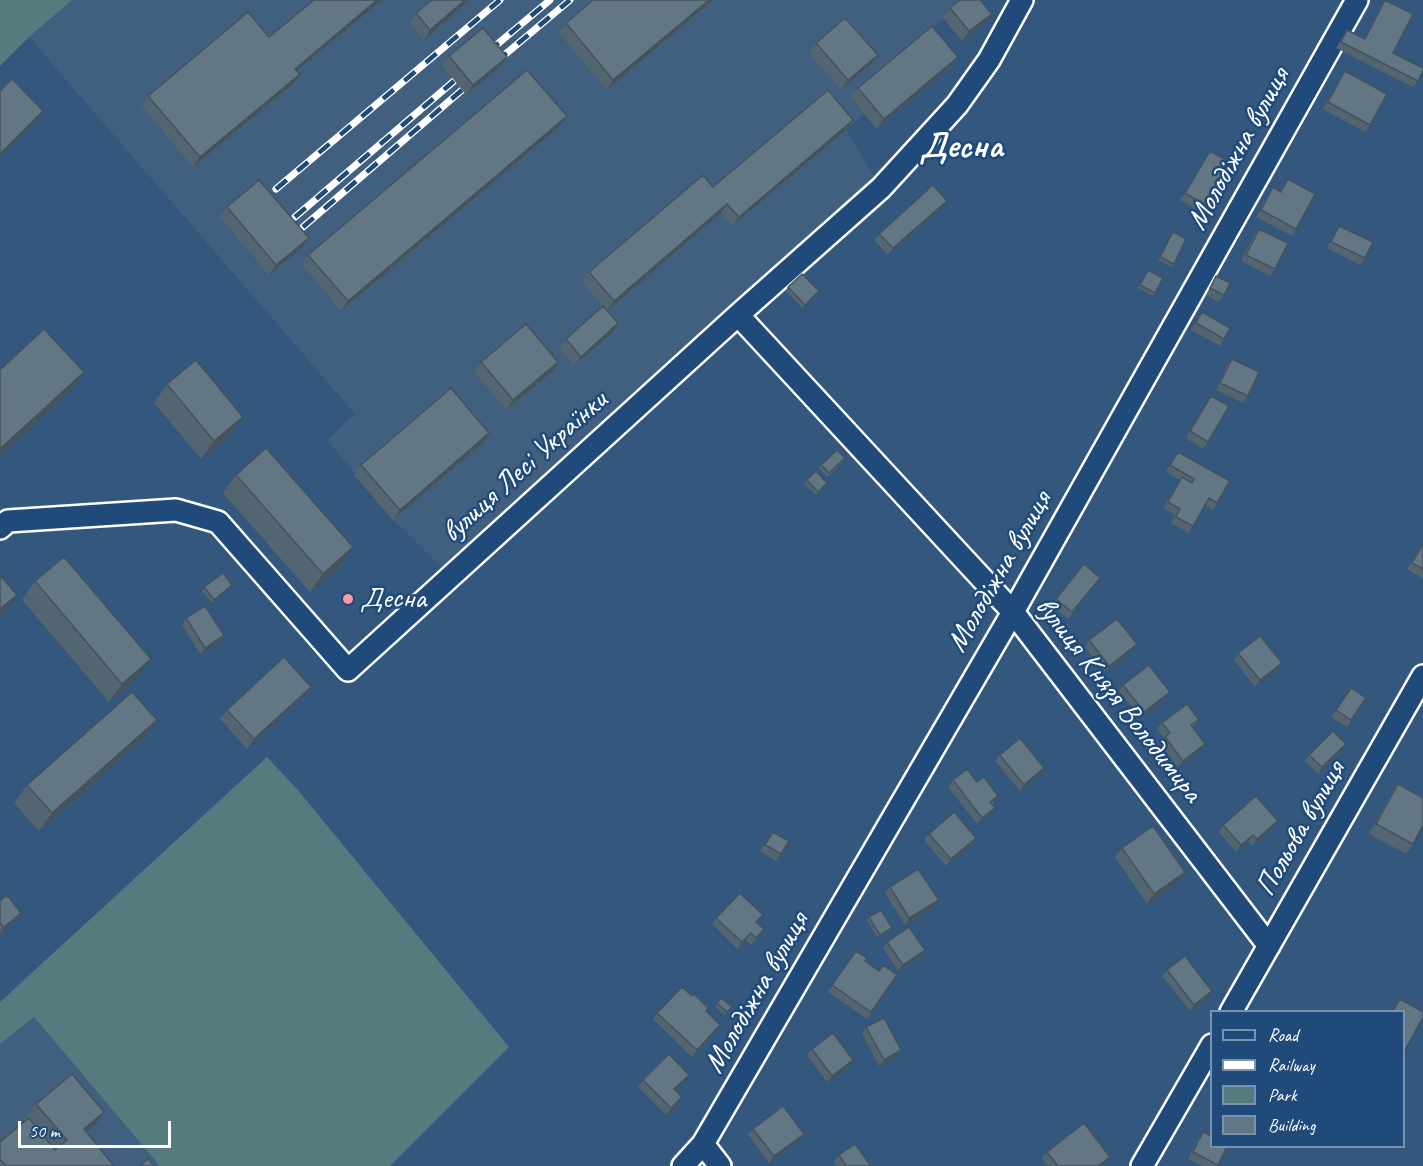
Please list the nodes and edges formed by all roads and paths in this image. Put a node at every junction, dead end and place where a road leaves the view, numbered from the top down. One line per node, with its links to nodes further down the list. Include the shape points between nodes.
1 (1022, 0): 3 (street, вулиця Лесі Українки, via 973,83 922,145 881,188)
2 (1357, 0): 5 (street, Молодіжна вулиця)
3 (738, 315): 4 (street, вулиця Лесі Українки, via 348,670 218,522 176,510 8,521); 5 (street, вулиця Князя Володимира)
4 (0, 528)
5 (1012, 612): 7 (street, вулиця Князя Володимира); 10 (street, Молодіжна вулиця)
6 (1423, 676): 7 (street, Польова вулиця)
7 (1269, 946): 8 (street, Польова вулиця)
8 (1232, 1010)
9 (1210, 1048): 13 (street)
10 (704, 1144): 11 (street, Молодіжна вулиця); 12 (street)
11 (683, 1166)
12 (720, 1166)
13 (1142, 1166)

